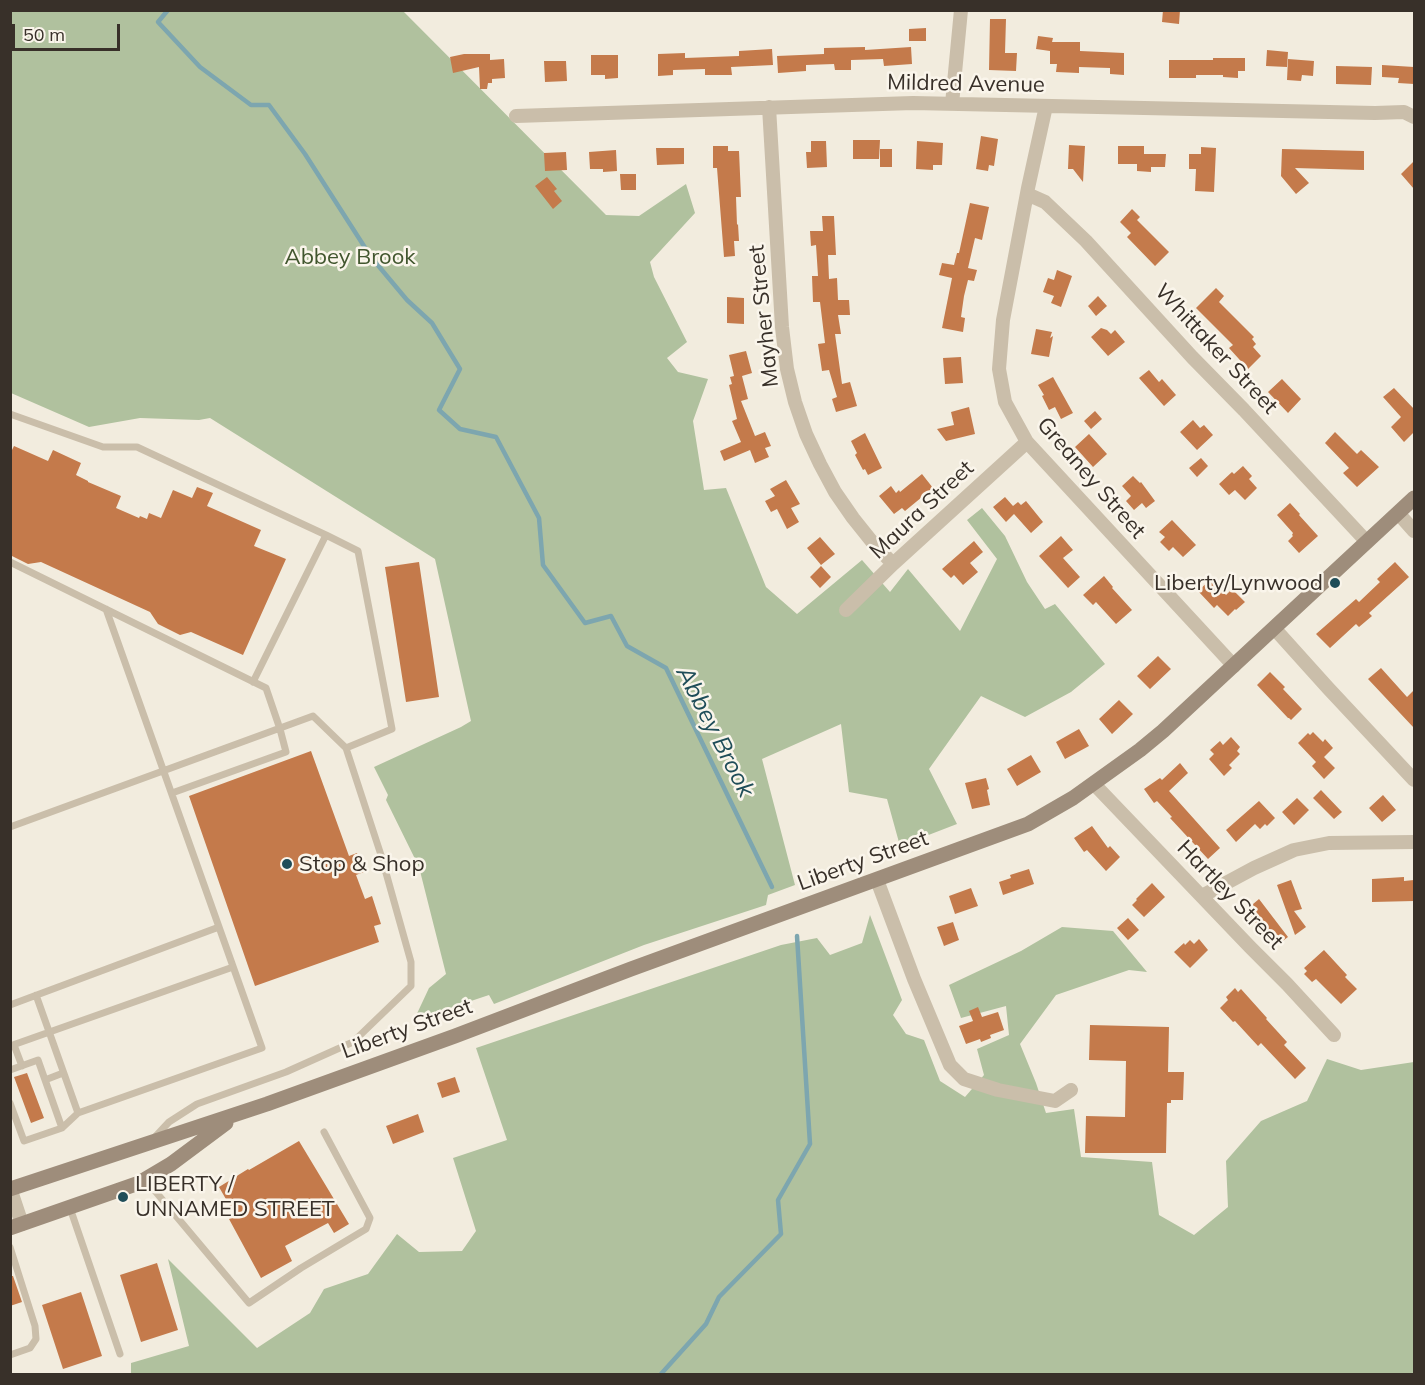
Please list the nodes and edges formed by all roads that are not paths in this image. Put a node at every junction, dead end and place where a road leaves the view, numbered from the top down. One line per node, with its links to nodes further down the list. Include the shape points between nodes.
1 (961, 10): 2 (street)
2 (952, 104): 3 (street, Mildred Avenue); 4 (street, Mildred Avenue)
3 (1046, 106): 6 (street, Mildred Avenue, via 1404,112); 7 (street, Greaney Street)
4 (769, 107): 5 (street, Mildred Avenue); 16 (street, Mayher Street, via 783,338 795,402 819,464 835,492)
5 (516, 116)
6 (1414, 117)
7 (1027, 194): 9 (street, Greaney Street, via 1003,320 999,369 1005,402); 14 (street, Whittaker Street, via 1045,202 1086,241)
8 (10, 414): 13 (lane, via 103,447 137,447)
9 (1026, 442): 16 (street, Maura Street); 20 (street, Greaney Street)
10 (1414, 498): 11 (main road, Liberty Street)
11 (1398, 513): 12 (street); 14 (main road, Liberty Street)
12 (1414, 531)
13 (326, 535): 21 (lane); 23 (lane, via 358,551 392,729)
14 (1367, 542): 19 (main road, Liberty Street)
15 (10, 562): 17 (lane)
16 (893, 564): 18 (street, Maura Street)
17 (106, 609): 21 (lane); 24 (lane)
18 (846, 610)
19 (1274, 628): 20 (main road, Liberty Street); 25 (street)
20 (1234, 666): 26 (main road, Liberty Street, via 1156,737)
21 (254, 682): 22 (lane, via 266,688)
22 (280, 729): 23 (lane, via 313,716); 24 (lane); 27 (lane, via 286,752)
23 (346, 748): 49 (lane, via 411,962 411,986 353,1042 286,1072 196,1104 169,1122)
24 (164, 772): 27 (lane); 28 (lane)
25 (1414, 780)
26 (1094, 784): 30 (main road, Liberty Street, via 1028,824); 31 (street, Hartley Street)
27 (172, 793): 32 (lane)
28 (10, 827)
29 (1414, 842): 31 (street, via 1329,843 1294,850)
30 (877, 880): 43 (street, via 950,1065 964,1079 998,1090 1055,1101); 46 (main road, Liberty Street)
31 (1202, 896): 37 (street, Hartley Street)
32 (219, 927): 33 (lane); 34 (lane)
33 (233, 967): 36 (lane); 45 (lane, via 262,1048)
34 (36, 995): 35 (lane); 36 (lane)
35 (10, 1005)
36 (49, 1033): 38 (lane); 41 (lane)
37 (1334, 1035)
38 (12, 1046): 39 (lane)
39 (22, 1066): 40 (lane); 42 (lane, via 38,1060)
40 (10, 1070)
41 (63, 1073): 42 (lane); 45 (lane)
42 (45, 1080): 47 (lane)
43 (1071, 1090)
44 (10, 1103): 47 (lane, via 24,1141)
45 (78, 1113): 47 (lane)
46 (238, 1114): 49 (main road, Liberty Street); 50 (main road, Liberty Street)
47 (62, 1128)
48 (324, 1132): 50 (lane, via 370,1218 366,1229 249,1303)
49 (150, 1143): 51 (main road, Liberty Street)
50 (145, 1179): 52 (main road, Liberty Street)
51 (11, 1189): 53 (street)
52 (70, 1208): 53 (main road, Liberty Street); 55 (lane)
53 (16, 1226)
54 (10, 1247): 56 (lane, via 36,1339 30,1348)
55 (120, 1354)
56 (10, 1355)

